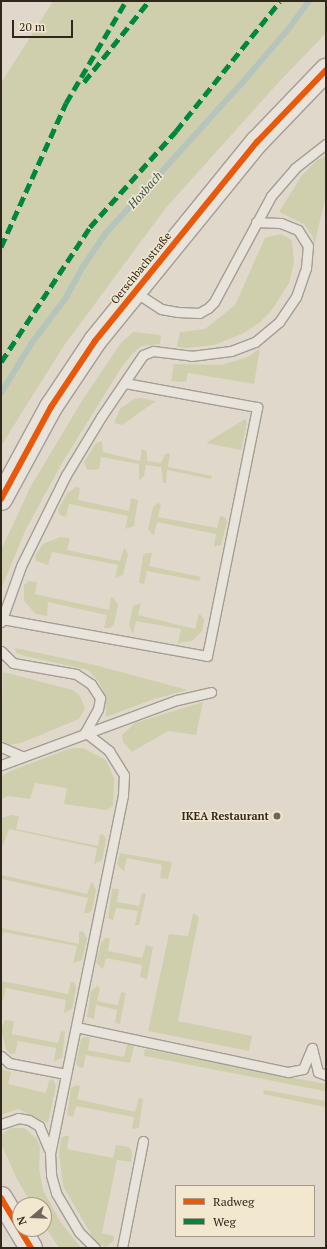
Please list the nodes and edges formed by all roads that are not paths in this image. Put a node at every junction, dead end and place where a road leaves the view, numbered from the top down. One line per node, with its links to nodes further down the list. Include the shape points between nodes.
1 (326, 70): 4 (main road, Oerschbachstraße, via 257,142)
2 (326, 144): 3 (lane, via 295,168 271,196)
3 (256, 222): 4 (lane, via 214,302 203,310 189,314 161,309); 5 (lane, via 281,223 298,230 308,246 306,268 296,298 278,322 255,342 231,351 191,356 153,352 143,355)
4 (134, 291): 6 (main road, Oerschbachstraße, via 95,341 51,408)
5 (125, 383): 7 (lane, via 101,417 43,520 21,566); 7 (lane, via 257,406 207,656)
6 (1, 499)
7 (1, 620)
8 (1, 651): 10 (lane, via 13,663 76,674 91,684 100,698 98,709)
9 (211, 692): 10 (lane, via 177,700)
10 (86, 732): 12 (lane); 14 (lane, via 109,751 124,775 123,796)
11 (1, 747): 12 (lane)
12 (21, 756): 13 (lane)
13 (1, 765)
14 (76, 1027): 16 (lane); 17 (lane, via 288,1072 303,1069 312,1048 318,1072)
15 (1, 1056): 16 (lane, via 9,1063)
16 (66, 1074): 20 (lane)
17 (326, 1075)
18 (1, 1124): 20 (lane, via 18,1118 29,1120 42,1131)
19 (143, 1141): 24 (lane)
20 (50, 1153): 23 (lane, via 51,1175 56,1193 79,1232)
21 (1, 1198): 22 (main road)
22 (31, 1248)
23 (96, 1248)
24 (122, 1248)

